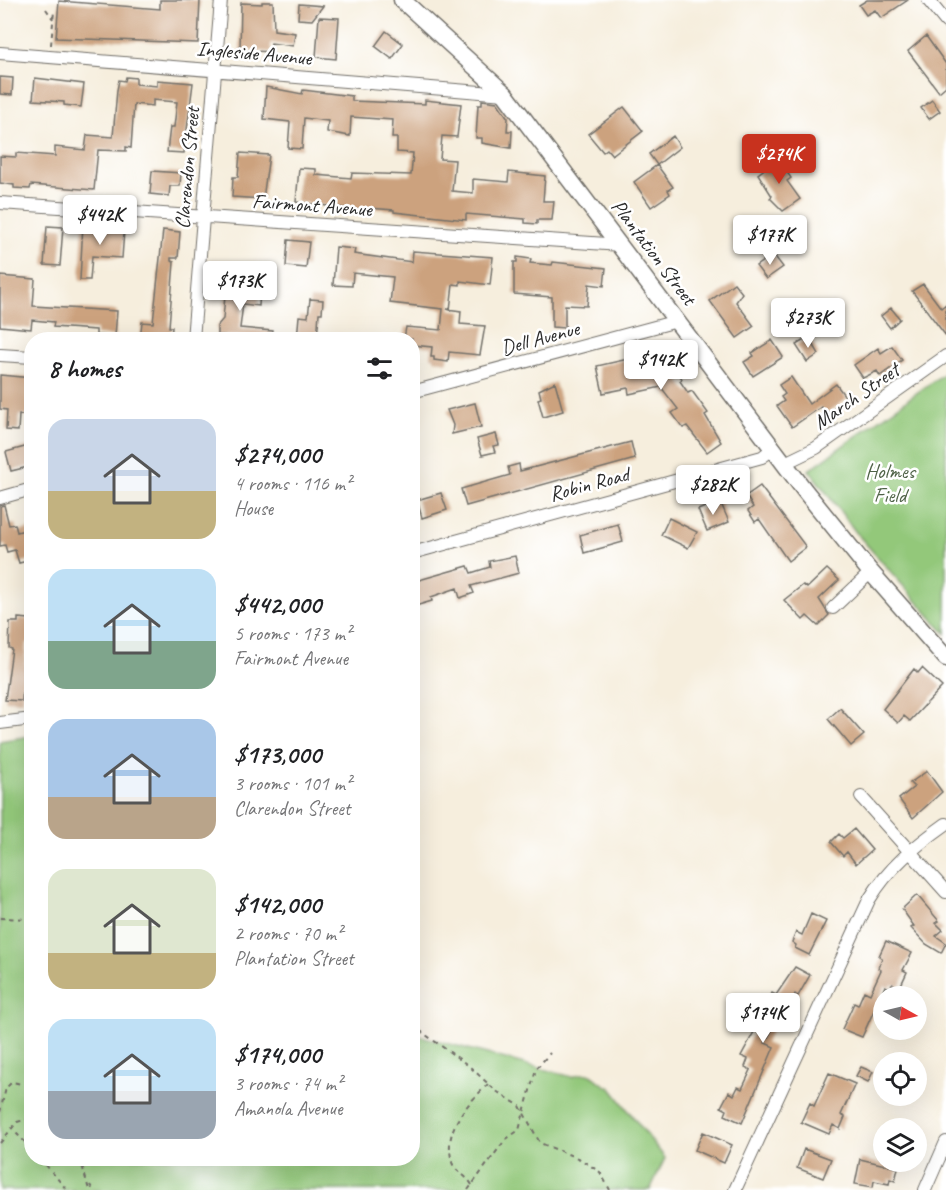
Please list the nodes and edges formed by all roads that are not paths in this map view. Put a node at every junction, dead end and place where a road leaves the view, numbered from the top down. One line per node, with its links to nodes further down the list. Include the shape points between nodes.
1 (221, 0): 6 (street, Clarendon Street)
2 (402, 0): 7 (street, Plantation Street)
3 (928, 0): 4 (street)
4 (946, 22)
5 (0, 53): 6 (street, Ingleside Avenue)
6 (214, 69): 7 (street, Ingleside Avenue); 9 (street, Clarendon Street)
7 (505, 94): 10 (street, Plantation Street)
8 (0, 203): 9 (street, Fairmont Avenue)
9 (202, 216): 10 (street, Fairmont Avenue); 12 (street, Clarendon Street)
10 (621, 245): 11 (street, Plantation Street)
11 (677, 321): 16 (street, Dell Avenue); 17 (street, Plantation Street)
12 (194, 332)
13 (0, 355): 14 (street)
14 (24, 356)
15 (946, 356): 18 (street, March Street, via 816,448)
16 (420, 390)
17 (774, 448): 18 (street, Plantation Street); 21 (street, Robin Road, via 762,457)
18 (785, 463): 22 (street, Plantation Street)
19 (24, 491): 20 (street)
20 (0, 498)
21 (420, 551)
22 (871, 572): 23 (street); 24 (street, Plantation Street)
23 (833, 608)
24 (946, 658)
25 (24, 721): 26 (street)
26 (0, 723)
27 (861, 797): 29 (street)
28 (946, 824): 29 (street)
29 (910, 850): 30 (street); 32 (street, via 885,875 869,900)
30 (946, 892)
31 (946, 1142): 33 (street)
32 (737, 1189)
33 (925, 1190)

